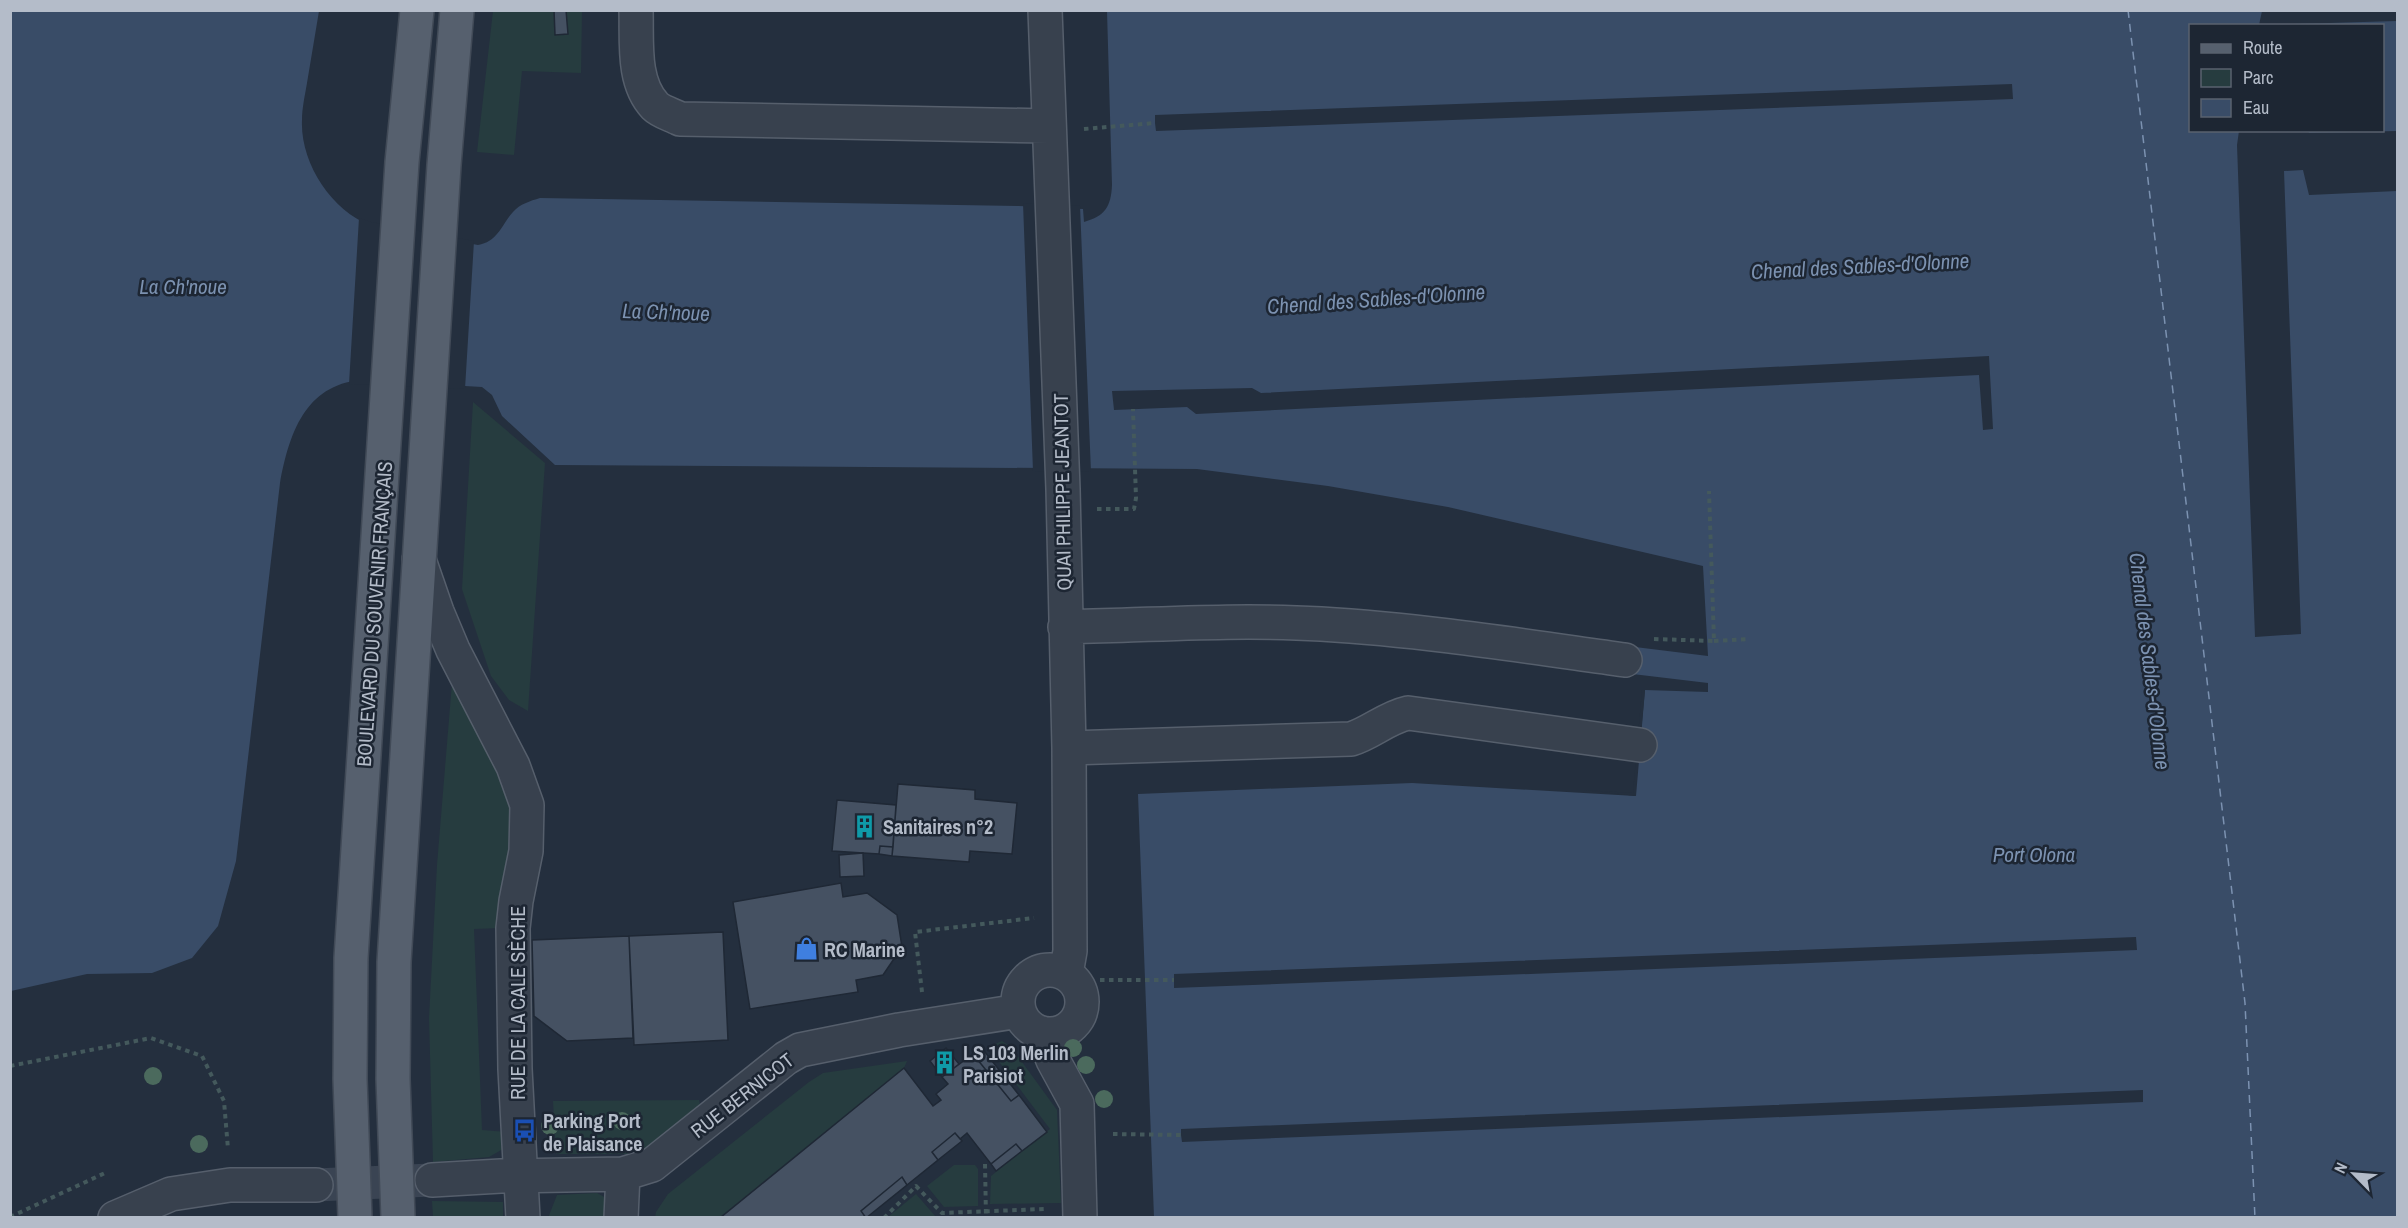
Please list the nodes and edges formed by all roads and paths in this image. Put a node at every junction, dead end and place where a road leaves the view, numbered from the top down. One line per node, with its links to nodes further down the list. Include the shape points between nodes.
1 (417, 10): 38 (main road, BOULEVARD DU SOUVENIR FRANÇAIS, via 402,162 351,958)
2 (457, 10): 10 (main road, BOULEVARD DU SOUVENIR FRANÇAIS)
3 (636, 10): 6 (street, via 637,60 643,88 656,107 680,119)
4 (1045, 10): 6 (street, QUAI PHILIPPE JEANTOT)
5 (1155, 123): 6 (path)
6 (1065, 128): 9 (street, QUAI PHILIPPE JEANTOT, via 1052,186)
7 (1133, 409): 9 (path, via 1134,509)
8 (1709, 491): 14 (path)
9 (1063, 499): 11 (street, QUAI PHILIPPE JEANTOT)
10 (419, 560): 30 (street, RUE DE LA CALE SÈCHE, via 453,650 513,766 527,805 526,851 513,928 515,1070); 39 (main road, BOULEVARD DU SOUVENIR FRANÇAIS, via 394,962)
11 (1065, 627): 15 (street, via 1320,624 1397,630); 17 (street, QUAI PHILIPPE JEANTOT)
12 (1749, 639): 14 (path)
13 (1701, 641): 14 (path)
14 (1714, 641)
15 (1625, 660)
16 (1640, 745): 17 (street, via 1408,713 1350,739)
17 (1069, 748): 18 (street, QUAI PHILIPPE JEANTOT)
18 (1070, 914): 19 (street, QUAI PHILIPPE JEANTOT); 23 (path, via 915,932)
19 (1066, 974): 22 (street, via 1045,970 1026,980 1017,999); 22 (street, via 1081,994 1079,1016 1072,1025 1053,1034)
20 (1115, 979): 21 (path)
21 (1174, 980)
22 (1030, 1022): 23 (street, RUE BERNICOT); 35 (street, via 1077,1104)
23 (926, 1026): 29 (street, RUE BERNICOT, via 800,1050 652,1165)
24 (10, 1066): 32 (path, via 151,1038 202,1056 225,1101)
25 (1122, 1134): 26 (path)
26 (1181, 1135)
27 (985, 1164): 34 (path)
28 (105, 1173): 37 (path)
29 (622, 1174): 30 (street, RUE BERNICOT); 41 (street)
30 (522, 1176): 31 (street, RUE BERNICOT); 40 (street, RUE DE LA CALE SÈCHE)
31 (432, 1180)
32 (230, 1185): 33 (street); 36 (street, via 171,1194)
33 (316, 1185)
34 (986, 1210): 35 (path); 42 (path, via 942,1213 916,1186); 43 (path)
35 (1080, 1213)
36 (122, 1216)
37 (10, 1217)
38 (355, 1218)
39 (398, 1218)
40 (523, 1218)
41 (621, 1218)
42 (884, 1218)
43 (986, 1218)

